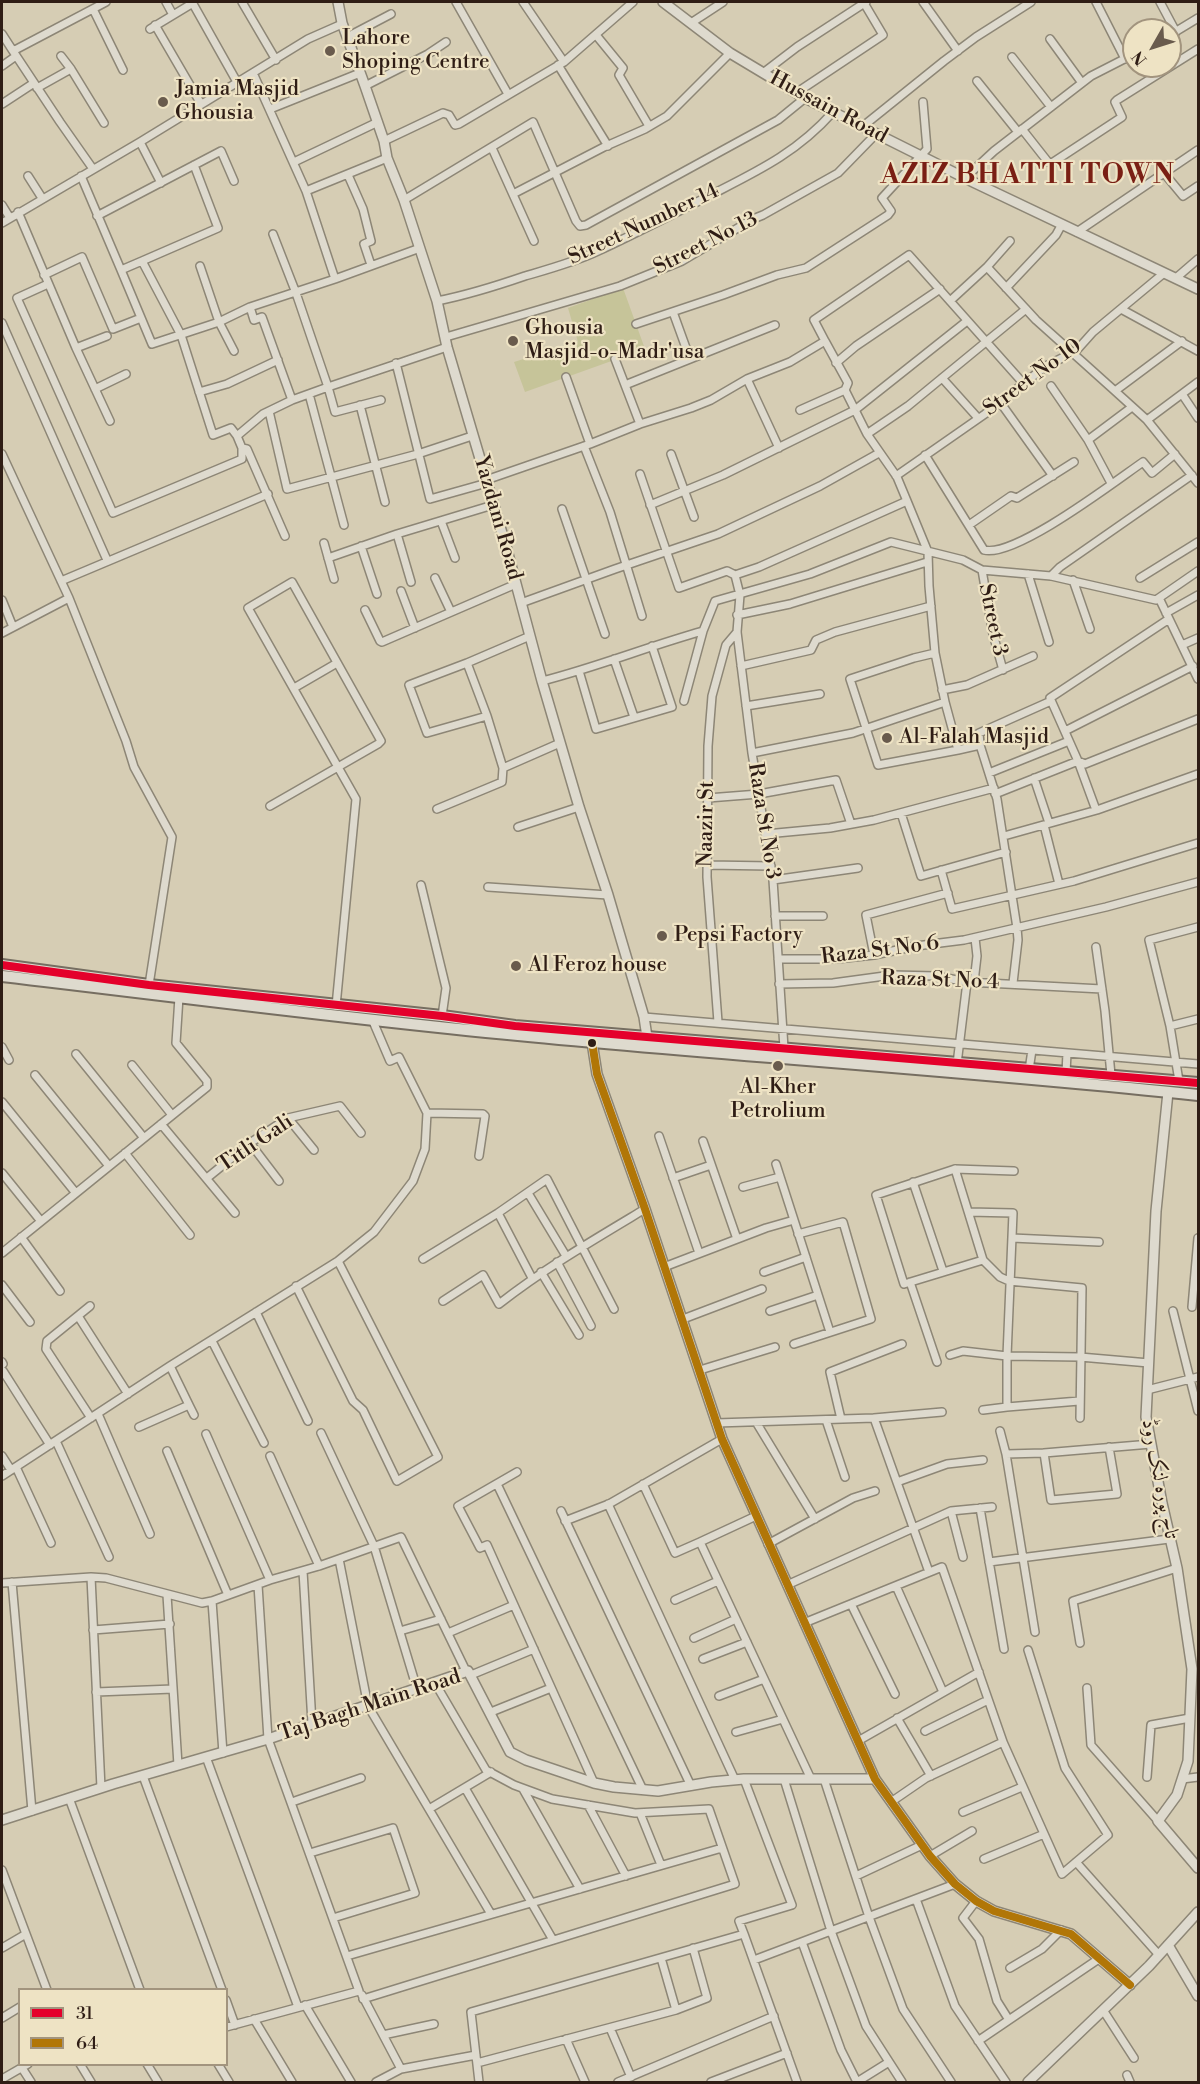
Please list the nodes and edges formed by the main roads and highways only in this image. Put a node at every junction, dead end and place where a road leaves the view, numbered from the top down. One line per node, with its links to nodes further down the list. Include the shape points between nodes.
1 (2, 965): 3 (main road)
2 (2, 976): 3 (main road)
3 (148, 989): 4 (main road, via 442,1016); 4 (main road, via 179,997 372,1019)
4 (514, 1030): 5 (main road, via 592,1042); 5 (main road, via 784,1048)
5 (853, 1060): 6 (main road); 6 (main road, via 957,1064 1066,1073)
6 (1111, 1081): 7 (main road); 8 (main road)
7 (1198, 1083)
8 (1198, 1095)

